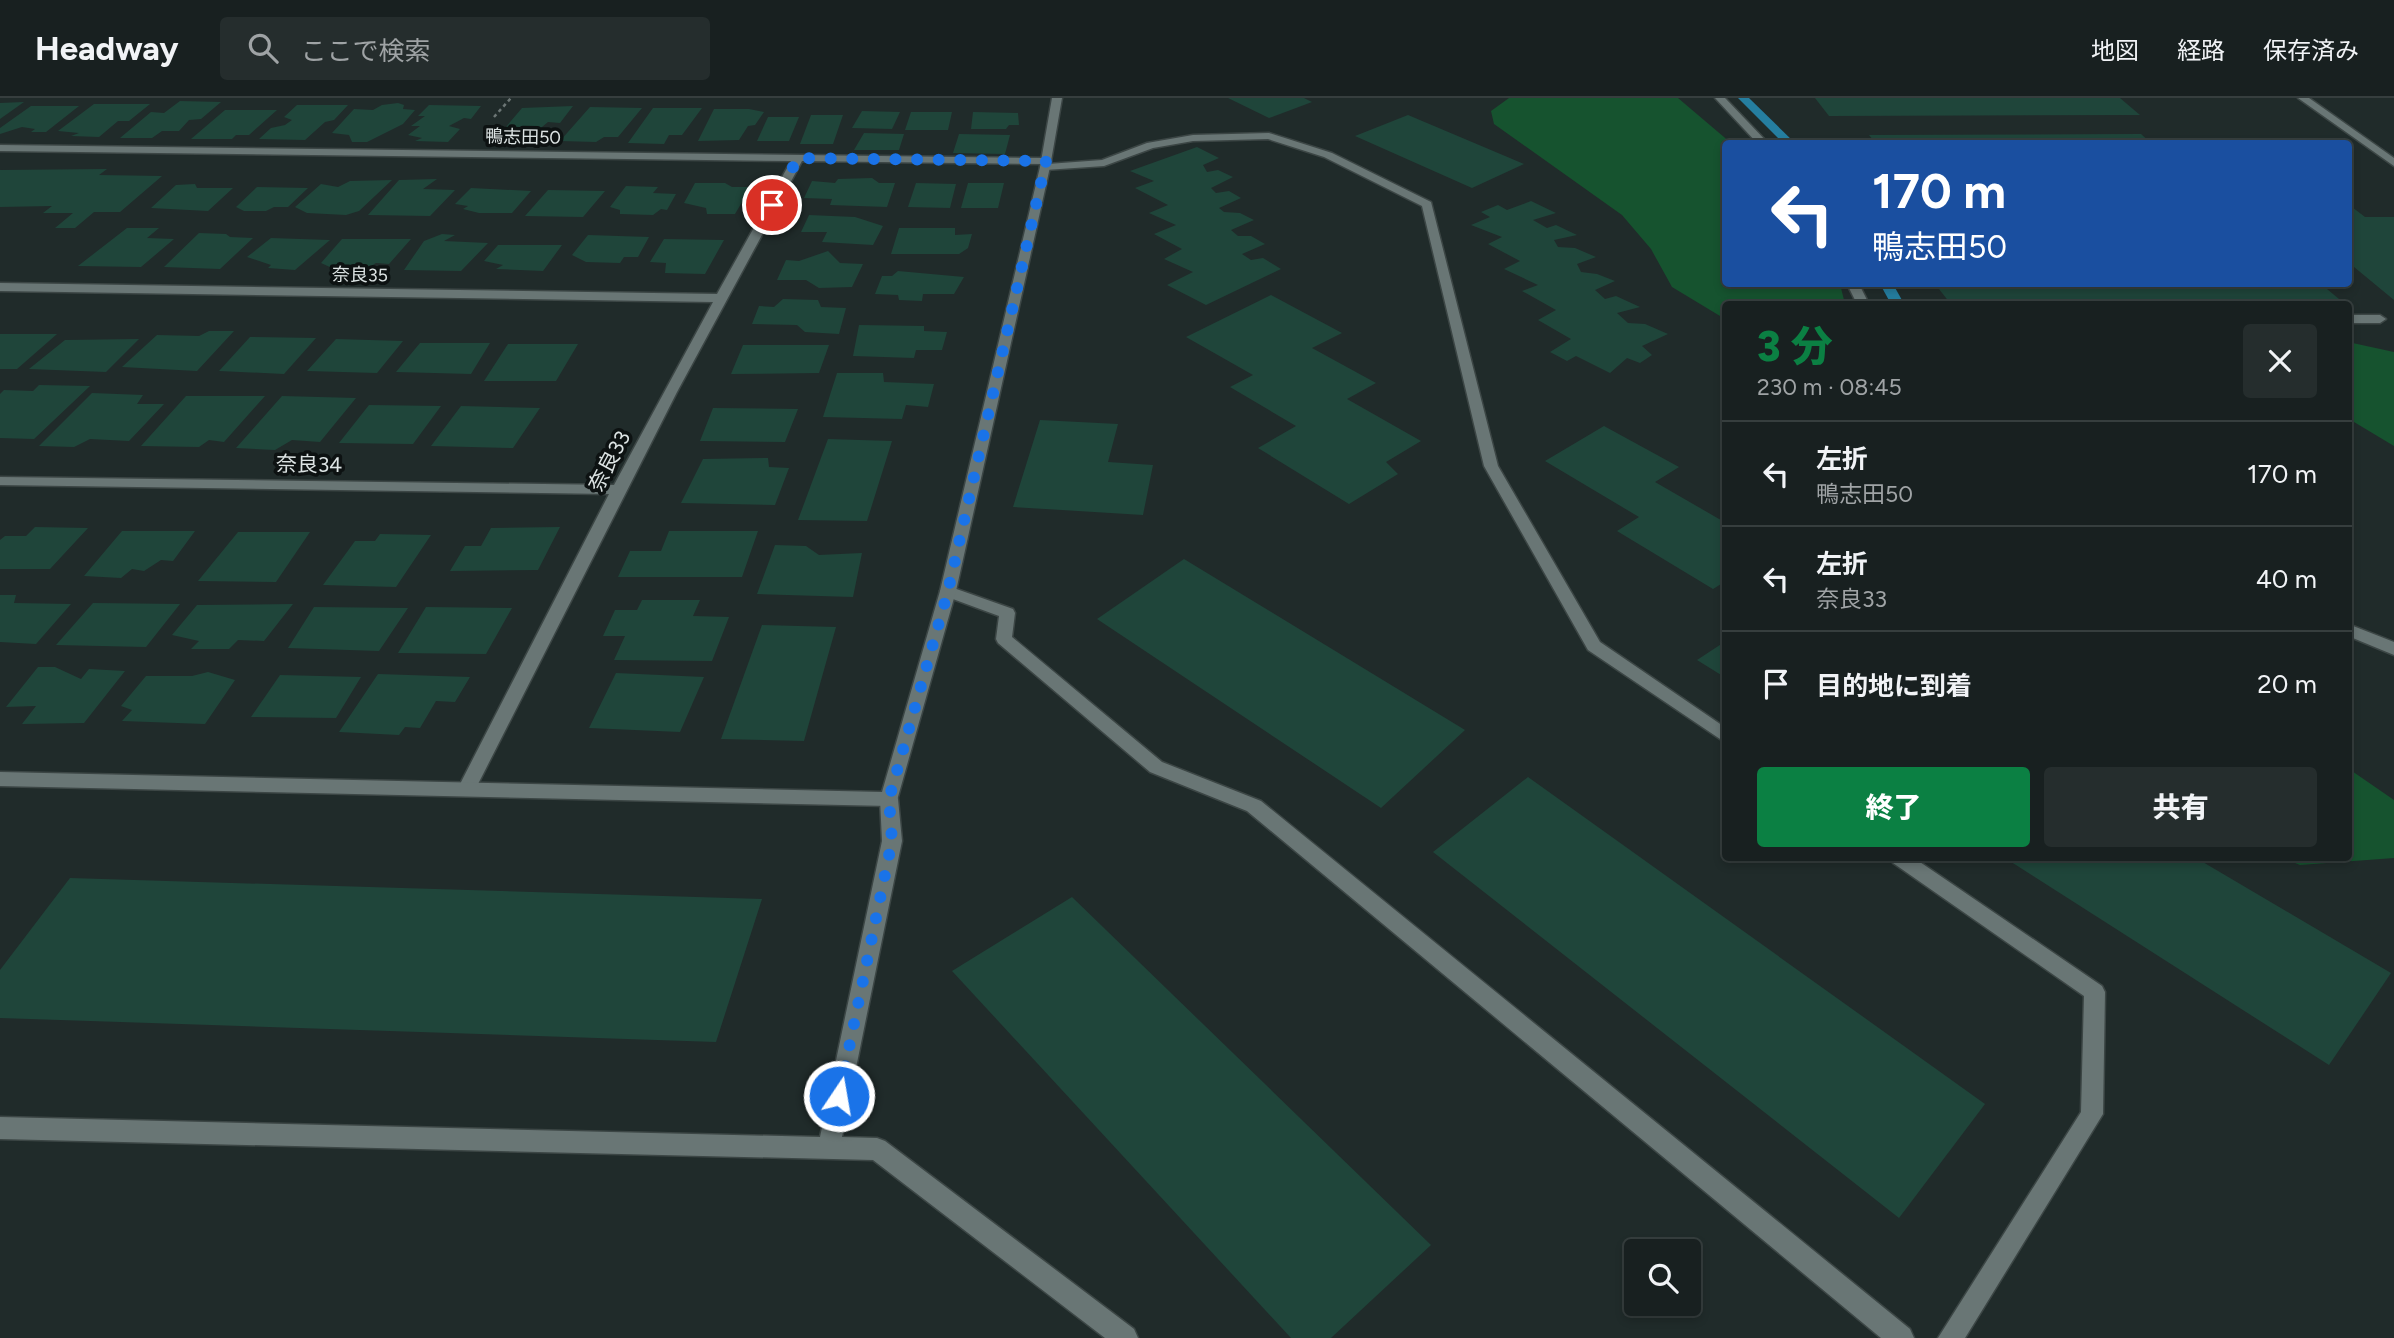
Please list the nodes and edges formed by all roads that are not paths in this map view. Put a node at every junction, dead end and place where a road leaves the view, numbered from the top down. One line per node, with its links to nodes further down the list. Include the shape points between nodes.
1 (1057, 98): 8 (street)
2 (1720, 98): 4 (street)
3 (2303, 98): 7 (street)
4 (1760, 140)
5 (0, 148): 6 (street, 鴨志田50)
6 (798, 158): 8 (street, 鴨志田50); 10 (street, 奈良33)
7 (2394, 163)
8 (1046, 164): 15 (street); 18 (street, 鴨志田50, via 1104,163 1151,145 1193,138 1269,136 1328,155 1427,204 1491,466 1594,646)
9 (0, 287): 10 (street, 奈良35)
10 (719, 298): 14 (street, 奈良33)
11 (2352, 319): 12 (street)
12 (2380, 319)
13 (0, 481): 14 (street, 奈良34)
14 (618, 489): 20 (street, 奈良33)
15 (948, 591): 21 (street); 26 (street, via 1007,613 1003,639 1156,767 1254,806)
16 (2352, 631): 17 (street)
17 (2394, 649)
18 (1722, 734)
19 (0, 779): 20 (street)
20 (467, 788): 21 (street)
21 (889, 799): 24 (street, via 892,841)
22 (1904, 861): 27 (street, via 2095,992 2092,1114)
23 (0, 1128): 24 (street)
24 (829, 1147): 25 (street, via 877,1149)
25 (1125, 1338)
26 (1901, 1338)
27 (1951, 1338)

